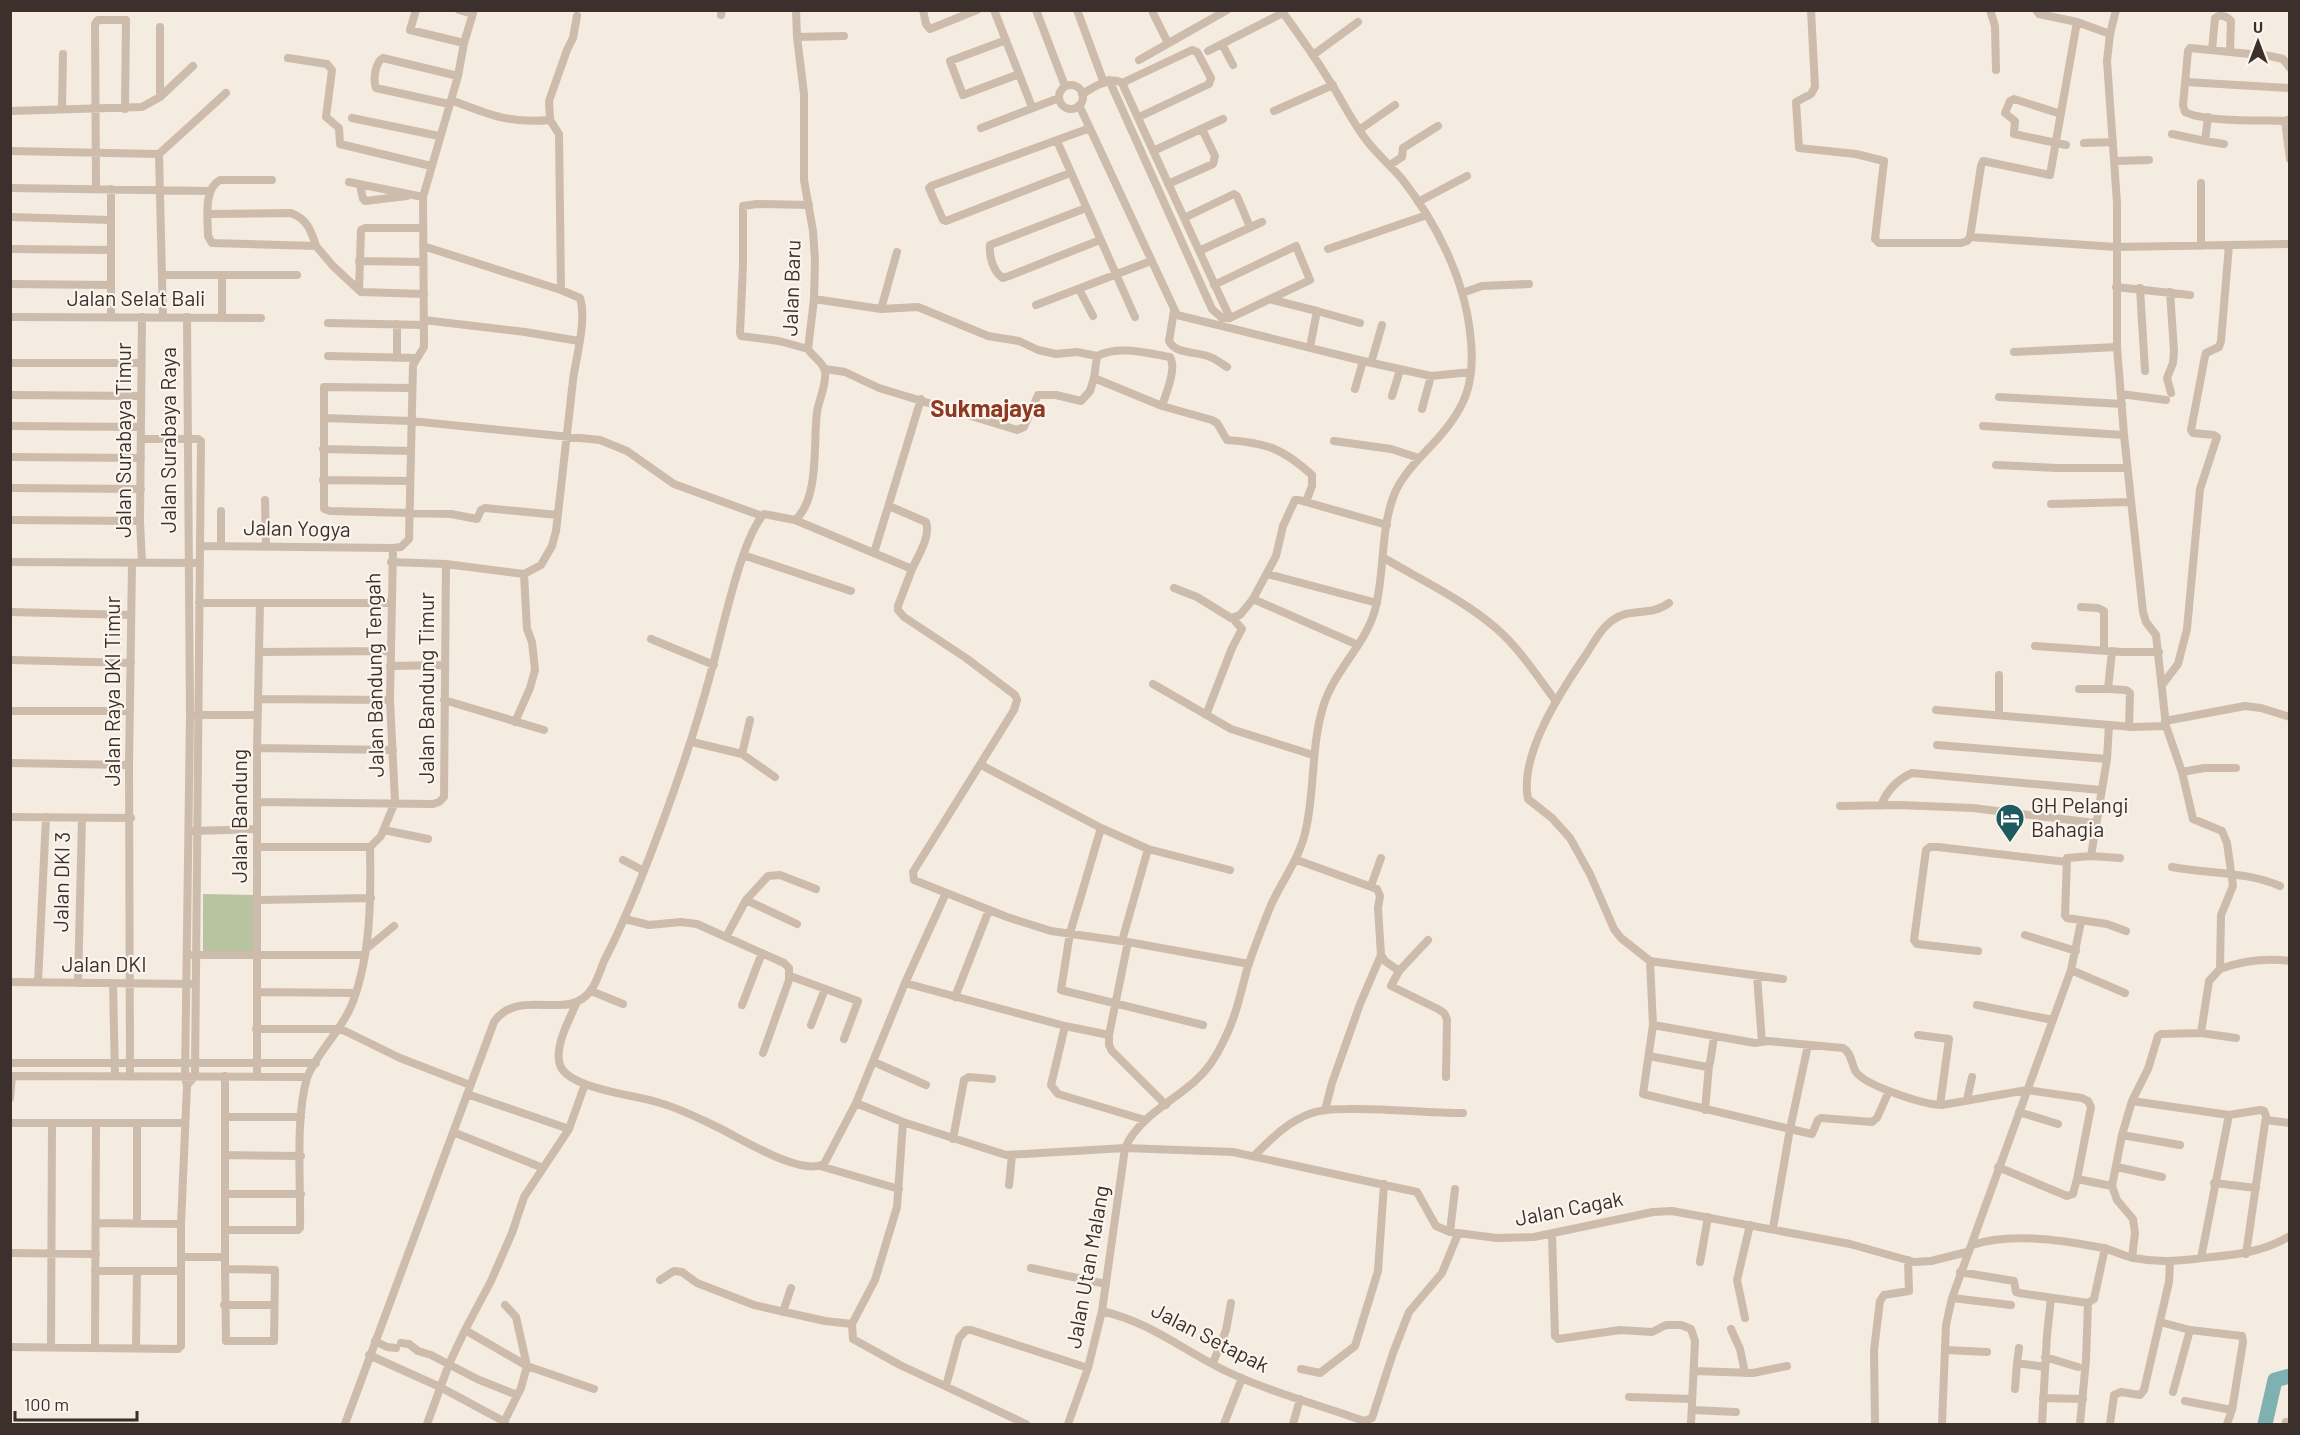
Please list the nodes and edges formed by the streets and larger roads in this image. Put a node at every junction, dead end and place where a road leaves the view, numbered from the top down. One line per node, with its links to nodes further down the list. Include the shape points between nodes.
1 (416, 10): 27 (street, via 410,30)
2 (459, 10): 15 (street)
3 (796, 10): 25 (street, Jalan Baru)
4 (923, 10): 5 (street, via 930,29)
5 (978, 10)
6 (993, 10): 26 (street)
7 (1036, 10): 47 (street)
8 (1077, 10): 43 (street)
9 (1209, 10): 19 (street)
10 (1227, 10): 19 (street)
11 (1811, 10): 117 (street, via 1815,87 1797,102 1799,148 1884,160 1877,242 1962,243)
12 (1990, 10): 40 (street, via 1995,26)
13 (2036, 10): 21 (street, via 2038,15)
14 (2116, 10): 23 (street)
15 (474, 12): 27 (street)
16 (1282, 12): 29 (street); 34 (street)
17 (1153, 13): 28 (street)
18 (577, 16): 67 (street, via 573,38 549,101)
19 (1215, 18): 28 (street)
20 (1358, 22): 34 (street)
21 (2077, 22): 23 (street); 62 (street)
22 (160, 27): 51 (street)
23 (2110, 34): 80 (street, via 2107,61)
24 (844, 36): 25 (street)
25 (797, 37): 107 (street, Jalan Baru, via 804,94 804,180)
26 (1005, 40): 41 (street); 41 (street, via 950,61 963,95)
27 (464, 43): 42 (street)
28 (1168, 44): 36 (street)
29 (1222, 44): 31 (street); 37 (street)
30 (2212, 50): 32 (street); 32 (street, via 2215,18 2221,16 2231,21); 44 (street, via 2189,49)
31 (1208, 51)
32 (2230, 51): 39 (street, via 2283,59)
33 (63, 54): 57 (street)
34 (1313, 55): 46 (street)
35 (288, 58): 92 (street, via 327,64 332,70 327,117 339,128 340,144)
36 (1139, 60)
37 (1233, 65)
38 (193, 66): 51 (street)
39 (2289, 68)
40 (1996, 70)
41 (1019, 74): 56 (street)
42 (458, 76): 53 (street); 53 (street, via 383,58 375,73 376,88)
43 (1107, 82): 45 (street); 50 (street); 165 (street, via 1212,309 1222,318)
44 (2186, 82): 48 (street); 64 (street, via 2185,112)
45 (1122, 83): 63 (street); 63 (street, via 1192,50 1197,52 1211,78 1209,84)
46 (1333, 85): 61 (street); 73 (street)
47 (1065, 86): 50 (street, via 1075,86); 52 (street)
48 (2289, 88)
49 (226, 93): 87 (street)
50 (1082, 94): 54 (street)
51 (160, 97): 59 (street, via 142,107)
52 (1059, 98): 54 (street, via 1067,107); 56 (street)
53 (450, 102): 67 (street, via 491,116); 75 (street)
54 (1079, 105): 71 (street)
55 (1395, 105): 73 (street)
56 (1032, 107): 70 (street)
57 (62, 109): 58 (street); 60 (street)
58 (95, 109): 59 (street); 59 (street, via 95,24 98,20 126,20); 86 (street)
59 (125, 109)
60 (10, 111)
61 (1274, 111)
62 (2061, 114): 81 (street); 81 (street, via 2014,99 2005,113 2015,121 2014,135)
63 (1138, 117): 85 (street)
64 (2208, 117): 68 (street); 78 (street)
65 (352, 118): 75 (street)
66 (1223, 119): 72 (street)
67 (550, 120): 145 (street, via 559,134)
68 (2287, 120): 76 (street)
69 (1438, 126): 91 (street, via 1403,148 1402,157)
70 (981, 128)
71 (1090, 128): 77 (street); 131 (street)
72 (1202, 129): 85 (street); 98 (street, via 1215,156 1213,164)
73 (1359, 130): 91 (street)
74 (2172, 134): 78 (street)
75 (439, 136): 92 (street)
76 (2288, 140): 88 (street)
77 (1057, 141): 93 (street); 93 (street, via 931,186 933,200 943,220 951,221)
78 (2205, 141): 82 (street)
79 (2084, 142): 80 (street)
80 (2113, 142): 90 (street)
81 (2056, 143): 83 (street); 117 (street, via 2050,175 1982,162)
82 (2224, 144)
83 (2066, 145)
84 (10, 151): 86 (street)
85 (1153, 151): 98 (street)
86 (97, 154): 87 (street); 101 (street)
87 (159, 154): 103 (street)
88 (2289, 159)
89 (2149, 160): 90 (street)
90 (2115, 161): 124 (street)
91 (1390, 165): 106 (street)
92 (431, 166): 105 (street)
93 (1070, 173): 108 (street)
94 (1467, 176): 106 (street)
95 (272, 180): 104 (street, via 220,180)
96 (349, 182): 99 (street)
97 (2201, 183): 123 (street)
98 (1168, 184): 112 (street)
99 (360, 185): 105 (street); 105 (street, via 365,201)
100 (10, 188): 101 (street)
101 (96, 189): 102 (street)
102 (111, 189): 103 (street); 113 (street)
103 (162, 191): 104 (street); 133 (street)
104 (210, 191): 109 (street)
105 (418, 196): 116 (street)
106 (1418, 202): 110 (street)
107 (809, 206): 150 (street, Jalan Baru); 174 (street, via 743,206 740,333)
108 (1086, 208): 118 (street); 118 (street, via 990,245 997,273 1003,278)
109 (208, 214): 121 (street, via 291,213 307,223); 121 (street, via 208,236 212,243)
110 (1427, 215): 126 (street); 147 (street)
111 (10, 217): 113 (street)
112 (1184, 218): 115 (street, via 1234,194); 128 (street)
113 (111, 220): 127 (street)
114 (1262, 222): 115 (street)
115 (1250, 227): 128 (street)
116 (423, 228): 122 (street); 130 (street, via 365,228 360,233)
117 (1970, 237): 124 (street)
118 (1100, 240): 136 (street)
119 (2289, 244): 120 (street)
120 (2229, 245): 123 (street); 279 (street, via 2221,341 2219,347 2206,353 2191,430 2217,437 2200,489 2187,629 2178,664)
121 (316, 246): 144 (street)
122 (423, 246): 132 (street); 145 (street)
123 (2201, 246): 124 (street)
124 (2116, 248): 141 (street)
125 (10, 249): 127 (street)
126 (1328, 249)
127 (111, 250): 139 (street)
128 (1199, 251): 140 (street)
129 (897, 252): 153 (street)
130 (359, 261): 132 (street); 144 (street)
131 (1151, 261): 136 (street); 154 (street)
132 (423, 262): 148 (street)
133 (162, 275): 134 (street); 163 (street)
134 (222, 275): 135 (street); 161 (street)
135 (297, 275)
136 (1115, 275): 143 (street); 162 (street)
137 (10, 284): 139 (street)
138 (1529, 284): 147 (street, via 1482,286)
139 (111, 285): 158 (street)
140 (1214, 285): 151 (street, via 1296,246 1310,280); 165 (street)
141 (2116, 287): 142 (street); 172 (street)
142 (2140, 288): 146 (street); 186 (street)
143 (1079, 289): 152 (street); 156 (street)
144 (359, 290): 148 (street)
145 (561, 290): 171 (street, via 580,298)
146 (2170, 292): 149 (street); 192 (street, via 2174,351 2167,378 2169,397)
147 (1462, 293): 187 (street, via 1470,331)
148 (424, 294): 166 (street)
149 (2190, 295)
150 (814, 299): 153 (street); 174 (street, Jalan Baru)
151 (1273, 300): 155 (street); 165 (street)
152 (1036, 305)
153 (881, 309): 177 (street, via 918,307 988,336 1020,341 1045,352 1077,351)
154 (1174, 311): 173 (street, via 1182,317); 183 (street, via 1171,345 1209,356)
155 (1317, 311): 168 (street); 173 (street)
156 (1093, 316)
157 (10, 317): 158 (street, Jalan Selat Bali)
158 (111, 317): 159 (street, Jalan Selat Bali)
159 (142, 317): 163 (street, Jalan Selat Bali); 182 (street, Jalan Surabaya Timur)
160 (187, 317): 161 (street, Jalan Selat Bali); 163 (street, Jalan Selat Bali); 209 (street, Jalan Surabaya Raya)
161 (222, 317): 164 (street, Jalan Selat Bali)
162 (1135, 317)
163 (163, 318)
164 (261, 318)
165 (1230, 318)
166 (424, 322): 169 (street); 171 (street); 179 (street, via 424,350)
167 (328, 323): 169 (street)
168 (1359, 323)
169 (397, 324): 178 (street)
170 (1382, 325): 180 (street)
171 (579, 341): 206 (street)
172 (2117, 347): 175 (street); 192 (street)
173 (1310, 348): 180 (street)
174 (808, 349): 184 (street, Jalan Baru)
175 (2014, 351)
176 (328, 356): 178 (street)
177 (1097, 357): 189 (street); 199 (street, via 1133,351 1170,357 1172,368)
178 (397, 358): 179 (street)
179 (416, 358): 190 (street)
180 (1367, 362): 185 (street); 191 (street)
181 (10, 363): 182 (street)
182 (141, 363): 194 (street, Jalan Surabaya Timur)
183 (1227, 367)
184 (825, 369): 197 (street, via 845,372 879,388); 232 (street, via 812,480 804,508)
185 (1400, 370): 188 (street); 195 (street)
186 (2145, 371)
187 (1472, 372): 188 (street); 215 (street, via 1456,416)
188 (1431, 376): 200 (street)
189 (1094, 378): 197 (street, via 1081,401 1038,395 1026,423 1017,430); 199 (street)
190 (411, 388): 201 (street, via 324,387); 202 (street)
191 (1355, 390)
192 (2121, 394): 198 (street)
193 (10, 395): 194 (street)
194 (141, 396): 205 (street, Jalan Surabaya Timur)
195 (1392, 396)
196 (1999, 397): 198 (street)
197 (921, 399): 226 (street)
198 (2122, 404): 207 (street)
199 (1162, 406): 223 (street, via 1212,420 1227,440 1258,442 1276,448 1312,475)
200 (1422, 410)
201 (324, 418): 202 (street); 211 (street)
202 (411, 421): 206 (street); 212 (street)
203 (10, 426): 205 (street)
204 (1983, 426): 207 (street)
205 (141, 427): 208 (street, Jalan Surabaya Timur)
206 (566, 435): 229 (street); 230 (street, via 610,443 674,484)
207 (2124, 435): 217 (street)
208 (142, 439): 209 (street); 214 (street, Jalan Surabaya Timur)
209 (189, 439): 236 (street, via 201,441); 246 (street, Jalan Surabaya Raya)
210 (1334, 441): 215 (street, via 1391,449)
211 (323, 449): 212 (street); 218 (street)
212 (411, 451): 219 (street)
213 (10, 457): 214 (street)
214 (141, 458): 221 (street, Jalan Surabaya Timur)
215 (1419, 458): 234 (street, via 1395,491)
216 (1996, 465): 217 (street)
217 (2127, 468): 224 (street)
218 (323, 480): 219 (street); 228 (street, via 322,506 326,511)
219 (410, 481): 228 (street)
220 (10, 488): 221 (street)
221 (141, 489): 233 (street, Jalan Surabaya Timur)
222 (265, 500): 237 (street)
223 (1306, 502): 234 (street); 251 (street, via 1295,500 1292,505)
224 (2131, 502): 225 (street); 271 (street, via 2143,612 2156,635)
225 (2051, 504)
226 (889, 506): 239 (street); 249 (street, via 926,522 927,535)
227 (221, 511): 235 (street)
228 (410, 512): 229 (street, via 477,519 485,508); 238 (street, via 408,539 401,547)
229 (558, 515): 250 (street, via 549,552 541,565)
230 (762, 516): 232 (street); 240 (street)
231 (10, 520): 233 (street)
232 (795, 520): 239 (street)
233 (140, 521): 245 (street, Jalan Surabaya Timur)
234 (1387, 525): 241 (street)
235 (221, 545): 236 (street, Jalan Yogya); 237 (street, Jalan Yogya)
236 (200, 546): 247 (street)
237 (266, 546): 238 (street, Jalan Yogya)
238 (393, 548): 243 (street, Jalan Bandung Tengah)
239 (874, 553): 249 (street)
240 (743, 555): 253 (street); 275 (street)
241 (1384, 558): 258 (street); 285 (street, via 1497,629)
242 (10, 562): 244 (street)
243 (391, 562): 248 (street); 257 (street, Jalan Bandung Tengah)
244 (132, 563): 245 (street); 262 (street, Jalan Raya DKI Timur)
245 (142, 563): 246 (street)
246 (188, 563): 247 (street); 289 (street, Jalan Surabaya Raya)
247 (200, 563): 255 (street)
248 (446, 564): 250 (street); 274 (street, Jalan Bandung Timur)
249 (912, 569): 309 (street, via 898,610 1012,692 1017,700)
250 (524, 574): 295 (street, via 527,628 535,670)
251 (1268, 574): 254 (street); 258 (street)
252 (1174, 588): 263 (street, via 1226,617)
253 (851, 591)
254 (1252, 599): 263 (street); 265 (street)
255 (200, 603): 256 (street); 289 (street)
256 (260, 603): 257 (street); 270 (street, Jalan Bandung)
257 (391, 603): 268 (street, Jalan Bandung Tengah)
258 (1377, 603): 265 (street, via 1371,624)
259 (1669, 603): 285 (street, via 1654,612 1628,613 1611,621)
260 (2081, 608): 267 (street, via 2104,611)
261 (10, 612): 262 (street)
262 (131, 615): 273 (street, Jalan Raya DKI Timur)
263 (1236, 617): 291 (street, via 1242,629)
264 (651, 639): 275 (street)
265 (1358, 645): 305 (street, via 1324,703)
266 (2035, 646): 267 (street)
267 (2103, 650): 269 (street)
268 (390, 651): 270 (street); 276 (street, Jalan Bandung Tengah)
269 (2112, 651): 271 (street); 281 (street)
270 (260, 652): 282 (street, Jalan Bandung)
271 (2159, 652): 279 (street)
272 (10, 660): 273 (street)
273 (131, 663): 288 (street, Jalan Raya DKI Timur)
274 (445, 665): 276 (street); 284 (street, Jalan Bandung Timur)
275 (714, 665): 300 (street)
276 (390, 666): 283 (street, Jalan Bandung Tengah)
277 (2000, 675): 292 (street)
278 (1154, 684): 291 (street)
279 (2162, 685): 296 (street)
280 (2079, 689): 281 (street)
281 (2108, 689): 298 (street, via 2130,693)
282 (259, 699): 283 (street); 290 (street, Jalan Bandung)
283 (390, 700): 303 (street, Jalan Bandung Tengah)
284 (444, 700): 295 (street); 315 (street, Jalan Bandung Timur, via 444,797 433,804)
285 (1555, 700): 367 (street, via 1532,759 1528,799 1570,837 1614,929)
286 (1936, 710): 292 (street)
287 (10, 711): 288 (street)
288 (130, 711): 308 (street, Jalan Raya DKI Timur)
289 (194, 715): 290 (street); 326 (street)
290 (258, 715): 302 (street, Jalan Bandung)
291 (1206, 715): 305 (street, via 1240,732)
292 (1999, 715): 297 (street)
293 (2289, 717): 296 (street, via 2245,706)
294 (750, 720): 304 (street)
295 (515, 722): 299 (street)
296 (2166, 723): 298 (street); 311 (street)
297 (2109, 725): 298 (street); 306 (street)
298 (2129, 726)
299 (544, 730)
300 (692, 742): 304 (street); 339 (street)
301 (1937, 744): 306 (street)
302 (257, 748): 303 (street); 314 (street, Jalan Bandung)
303 (393, 750): 315 (street, Jalan Bandung Tengah)
304 (742, 754): 312 (street)
305 (1314, 755): 335 (street, via 1307,826)
306 (2107, 759): 313 (street)
307 (10, 763): 308 (street)
308 (129, 765): 321 (street, Jalan Raya DKI Timur)
309 (981, 765): 323 (street); 344 (street, via 912,874 916,881)
310 (2236, 768): 311 (street)
311 (2182, 772): 340 (street, via 2193,819 2222,831)
312 (775, 777)
313 (2101, 790): 317 (street, via 1912,774 1892,788); 322 (street)
314 (258, 802): 315 (street); 324 (street, Jalan Bandung)
315 (396, 802): 325 (street)
316 (1840, 806): 317 (street)
317 (1881, 806): 322 (street, via 1973,808)
318 (10, 817): 319 (street)
319 (46, 817): 320 (street); 378 (street)
320 (82, 818): 321 (street); 379 (street, Jalan DKI 3)
321 (131, 818): 377 (street, Jalan Raya DKI Timur)
322 (2095, 823): 331 (street)
323 (1101, 828): 330 (street); 354 (street)
324 (257, 830): 326 (street); 329 (street, Jalan Bandung)
325 (384, 830): 327 (street); 328 (street)
326 (194, 831): 363 (street); 364 (street)
327 (428, 839)
328 (370, 846): 329 (street); 345 (street)
329 (257, 847): 346 (street, Jalan Bandung)
330 (1148, 849): 338 (street); 358 (street)
331 (2091, 856): 333 (street); 336 (street, via 2068,856)
332 (1381, 858): 341 (street)
333 (2120, 858)
334 (622, 860): 339 (street)
335 (1297, 860): 341 (street); 369 (street, via 1271,905)
336 (2067, 862): 350 (street, via 2065,915); 359 (street, via 1938,847 1926,850 1914,940 1917,944)
337 (2172, 867): 340 (street)
338 (1230, 870)
339 (644, 871): 349 (street)
340 (2231, 873): 342 (street, via 2263,878); 370 (street, via 2232,890 2221,915)
341 (1371, 886): 366 (street, via 1380,896)
342 (2280, 886)
343 (816, 889): 347 (street, via 772,875)
344 (946, 893): 348 (street); 381 (street)
345 (370, 898): 346 (street); 361 (street)
346 (259, 900): 365 (street, Jalan Bandung)
347 (746, 900): 351 (street); 356 (street)
348 (989, 910): 354 (street, via 1030,925); 389 (street)
349 (625, 919): 356 (street, via 649,925 689,922); 385 (street)
350 (2081, 922): 353 (street, via 2107,924); 360 (street)
351 (797, 924)
352 (394, 926): 361 (street)
353 (2126, 931)
354 (1070, 933): 358 (street); 390 (street, via 1061,990)
355 (2025, 934): 360 (street)
356 (726, 937): 362 (street)
357 (1428, 940): 372 (street)
358 (1125, 942): 369 (street); 390 (street)
359 (1978, 951)
360 (2076, 951): 371 (street)
361 (365, 952): 365 (street); 387 (street)
362 (762, 953): 373 (street, via 784,963); 393 (street)
363 (188, 955): 364 (street); 382 (street)
364 (197, 955): 365 (street); 383 (street)
365 (258, 955): 386 (street, Jalan Bandung)
366 (1381, 955): 372 (street); 444 (street, via 1360,1004)
367 (1650, 961): 374 (street); 398 (street)
368 (2289, 961): 370 (street, via 2238,963)
369 (1249, 964): 442 (street, via 1226,1036 1210,1066)
370 (2220, 969): 402 (street, via 2209,981)
371 (2071, 970): 388 (street); 395 (street)
372 (1399, 971): 428 (street, via 1392,988 1444,1013 1447,1019)
373 (789, 976): 384 (street); 410 (street)
374 (1757, 976): 375 (street); 408 (street)
375 (1783, 979)
376 (10, 982): 378 (street, Jalan DKI)
377 (130, 982): 380 (street, Jalan DKI); 382 (street, Jalan DKI); 414 (street, Jalan Raya DKI Timur)
378 (38, 983): 379 (street, Jalan DKI)
379 (78, 983): 380 (street, Jalan DKI)
380 (113, 983): 416 (street)
381 (905, 983): 389 (street); 412 (street)
382 (187, 984): 383 (street, Jalan DKI); 417 (street)
383 (197, 984): 418 (street)
384 (825, 989): 396 (street); 407 (street, via 858,1001)
385 (591, 991): 391 (street); 392 (street)
386 (257, 992): 387 (street); 400 (street, Jalan Bandung)
387 (356, 993): 401 (street)
388 (2125, 993)
389 (955, 997): 399 (street)
390 (1114, 1002): 397 (street); 403 (street)
391 (576, 1004): 432 (street, via 560,1047 559,1062 567,1074); 433 (street, via 515,1006 500,1013)
392 (623, 1004)
393 (742, 1005)
394 (1977, 1005): 395 (street)
395 (2053, 1020): 435 (street)
396 (811, 1025)
397 (1203, 1025)
398 (1653, 1025): 405 (street); 411 (street)
399 (1065, 1026): 403 (street); 451 (street, via 1053,1090)
400 (256, 1029): 401 (street); 419 (street, Jalan Bandung)
401 (338, 1029): 415 (street); 433 (street)
402 (2201, 1033): 406 (street); 440 (street, via 2158,1036)
403 (1109, 1035): 442 (street, via 1112,1050)
404 (1918, 1035): 443 (street, via 1949,1039)
405 (1714, 1037): 408 (street); 420 (street)
406 (2236, 1038)
407 (844, 1039)
408 (1762, 1042): 409 (street)
409 (1808, 1045): 436 (street, via 1846,1050 1858,1074); 462 (street)
410 (763, 1053)
411 (1649, 1056): 420 (street); 445 (street, via 1644,1095)
412 (874, 1062): 434 (street); 441 (street)
413 (10, 1063): 416 (street)
414 (130, 1063): 416 (street); 417 (street); 426 (street, Jalan Raya DKI Timur)
415 (316, 1063): 419 (street); 427 (street)
416 (114, 1064): 422 (street)
417 (185, 1064): 418 (street); 431 (street)
418 (195, 1064): 419 (street); 423 (street)
419 (256, 1064): 425 (street, Jalan Bandung)
420 (1709, 1066): 445 (street)
421 (11, 1076): 422 (street); 438 (street)
422 (115, 1076): 426 (street)
423 (195, 1076): 424 (street); 431 (street)
424 (225, 1076): 425 (street); 449 (street)
425 (257, 1076): 427 (street)
426 (130, 1077): 431 (street)
427 (308, 1077): 450 (street)
428 (1446, 1077)
429 (1972, 1077): 439 (street)
430 (992, 1079): 465 (street, via 964,1080)
431 (186, 1082): 457 (street)
432 (585, 1084): 461 (street); 472 (street, via 659,1102 772,1156 810,1167)
433 (470, 1085): 437 (street)
434 (926, 1085)
435 (2027, 1090): 439 (street); 446 (street); 477 (street, via 2088,1101 2091,1107)
436 (1889, 1091): 443 (street); 462 (street, via 1872,1122 1821,1118 1812,1134)
437 (467, 1094): 461 (street); 463 (street)
438 (10, 1098)
439 (1967, 1100): 443 (street)
440 (2132, 1101): 448 (street); 464 (street)
441 (856, 1103): 453 (street); 472 (street, via 828,1160)
442 (1166, 1105): 451 (street)
443 (1940, 1105)
444 (1325, 1110): 447 (street); 471 (street, via 1294,1121)
445 (1705, 1110): 462 (street)
446 (2019, 1112): 460 (street); 473 (street)
447 (1463, 1113)
448 (2229, 1115): 452 (street, via 2263,1111); 478 (street)
449 (225, 1117): 450 (street); 468 (street)
450 (301, 1117): 470 (street)
451 (1145, 1120): 467 (street)
452 (2266, 1120): 458 (street); 482 (street)
453 (903, 1122): 465 (street); 483 (street)
454 (10, 1123): 455 (street)
455 (52, 1123): 456 (street); 500 (street)
456 (96, 1123): 459 (street); 488 (street)
457 (185, 1123): 459 (street); 490 (street)
458 (2289, 1123)
459 (137, 1124): 489 (street)
460 (2058, 1124)
461 (569, 1129): 475 (street)
462 (1790, 1129): 492 (street)
463 (453, 1132): 475 (street); 535 (street)
464 (2122, 1135): 466 (street); 474 (street)
465 (953, 1139): 469 (street)
466 (2180, 1145)
467 (1125, 1148): 469 (street); 471 (street); 517 (street, Jalan Utan Malang)
468 (225, 1155): 470 (street); 485 (street)
469 (1012, 1155): 480 (street)
470 (301, 1156): 486 (street)
471 (1254, 1156): 479 (street)
472 (820, 1166): 483 (street)
473 (1998, 1167): 477 (street, via 2067,1196 2073,1194); 498 (street)
474 (2116, 1167): 476 (street); 481 (street)
475 (543, 1168): 533 (street, via 524,1197 492,1281)
476 (2162, 1177)
477 (2077, 1179): 481 (street)
478 (2214, 1183): 482 (street); 506 (street)
479 (1384, 1184): 494 (street, via 1417,1192 1434,1224); 553 (street, via 1377,1271 1355,1346 1320,1373)
480 (1009, 1185)
481 (2112, 1186): 505 (street, via 2117,1200 2133,1219)
482 (2256, 1188): 502 (street)
483 (899, 1189): 531 (street, via 880,1265)
484 (1455, 1189): 494 (street, Jalan Setapak)
485 (225, 1194): 486 (street); 493 (street)
486 (301, 1194): 493 (street, via 300,1230)
487 (1708, 1217): 491 (street, Jalan Cagak); 495 (street, Jalan Cagak, via 1653,1212); 508 (street)
488 (96, 1223): 489 (street); 501 (street)
489 (137, 1224): 490 (street)
490 (181, 1224): 503 (street)
491 (1750, 1225): 492 (street, Jalan Cagak); 529 (street, via 1737,1280)
492 (1773, 1228): 507 (street, Jalan Cagak)
493 (225, 1230): 504 (street)
494 (1454, 1233): 495 (street, Jalan Cagak, via 1509,1239); 573 (street, Jalan Setapak, via 1442,1273 1409,1312 1372,1418)
495 (1552, 1234): 554 (street, via 1558,1339 1620,1330 1652,1332 1666,1325 1681,1325 1691,1329 1695,1336)
496 (2289, 1236): 502 (street, Jalan Cagak)
497 (2105, 1248): 498 (street, Jalan Cagak, via 2007,1238); 505 (street, Jalan Cagak); 522 (street, via 2094,1299)
498 (1970, 1249): 507 (street, Jalan Cagak, via 1931,1261); 515 (street)
499 (10, 1253): 500 (street)
500 (51, 1253): 501 (street); 538 (street)
501 (96, 1254): 513 (street)
502 (2247, 1254): 506 (street, Jalan Cagak)
503 (181, 1257): 504 (street); 514 (street)
504 (225, 1257): 510 (street)
505 (2132, 1258): 509 (street, Jalan Cagak)
506 (2201, 1258): 509 (street, Jalan Cagak)
507 (1908, 1260): 581 (street, via 1909,1291 1884,1295 1880,1301 1875,1350)
508 (1700, 1262)
509 (2170, 1262): 530 (street)
510 (225, 1269): 523 (street); 524 (street, via 274,1270)
511 (1031, 1269): 517 (street)
512 (137, 1270): 513 (street); 514 (street); 537 (street)
513 (95, 1271): 539 (street)
514 (181, 1271): 537 (street, via 180,1348)
515 (1960, 1272): 519 (street); 520 (street, via 2008,1279 2015,1282 2016,1292)
516 (660, 1280): 528 (street, via 674,1271 682,1272 730,1297)
517 (1106, 1284): 527 (street, Jalan Utan Malang)
518 (791, 1288): 528 (street)
519 (1952, 1298): 526 (street); 541 (street)
520 (2051, 1298): 522 (street); 544 (street)
521 (1231, 1303): 545 (street)
522 (2088, 1303): 567 (street)
523 (224, 1305): 524 (street); 524 (street, via 227,1342 274,1341)
524 (274, 1305)
525 (505, 1305): 548 (street, via 516,1317)
526 (2011, 1305)
527 (1102, 1311): 545 (street, Jalan Setapak, via 1145,1324); 552 (street, Jalan Utan Malang)
528 (783, 1312): 531 (street)
529 (1745, 1318)
530 (2160, 1322): 534 (street); 585 (street, via 2144,1390 2140,1395 2114,1395)
531 (852, 1324): 557 (street, via 853,1339 858,1343)
532 (1731, 1329): 555 (street)
533 (465, 1330): 547 (street); 548 (street)
534 (2190, 1330): 561 (street); 570 (street, via 2242,1336)
535 (375, 1341): 543 (street); 547 (street, via 391,1348 409,1344)
536 (10, 1347): 538 (street)
537 (136, 1347): 539 (street)
538 (51, 1348): 539 (street)
539 (95, 1348)
540 (2019, 1348): 546 (street)
541 (1946, 1350): 542 (street); 582 (street)
542 (1987, 1352)
543 (369, 1355): 558 (street); 574 (street)
544 (2045, 1357): 550 (street); 551 (street)
545 (1213, 1363): 556 (street, Jalan Setapak)
546 (2017, 1363): 550 (street); 560 (street)
547 (449, 1364): 558 (street); 562 (street)
548 (527, 1366): 559 (street); 562 (street)
549 (1787, 1366): 555 (street)
550 (2045, 1367): 564 (street)
551 (2078, 1367)
552 (1088, 1368): 557 (street, via 966,1330 958,1338); 577 (street, Jalan Utan Malang)
553 (1301, 1369)
554 (1694, 1371): 555 (street); 566 (street)
555 (1745, 1373)
556 (1242, 1378): 565 (street, Jalan Setapak); 578 (street)
557 (946, 1386): 576 (street)
558 (440, 1387): 572 (street); 575 (street)
559 (594, 1389)
560 (2015, 1389)
561 (2173, 1392)
562 (517, 1395): 572 (street)
563 (1629, 1397): 566 (street)
564 (2043, 1398): 567 (street); 583 (street)
565 (1300, 1399): 573 (street, Jalan Setapak); 579 (street)
566 (1692, 1399): 569 (street)
567 (2083, 1399): 584 (street)
568 (2185, 1401): 570 (street)
569 (1692, 1410): 571 (street); 580 (street)
570 (2232, 1410): 586 (street)
571 (1736, 1412)
572 (504, 1423)
573 (1365, 1423)
574 (345, 1425)
575 (427, 1425)
576 (1026, 1425)
577 (1068, 1425)
578 (1224, 1425)
579 (1293, 1425)
580 (1691, 1425)
581 (1875, 1425)
582 (1942, 1425)
583 (2042, 1425)
584 (2080, 1425)
585 (2110, 1425)
586 (2228, 1425)

